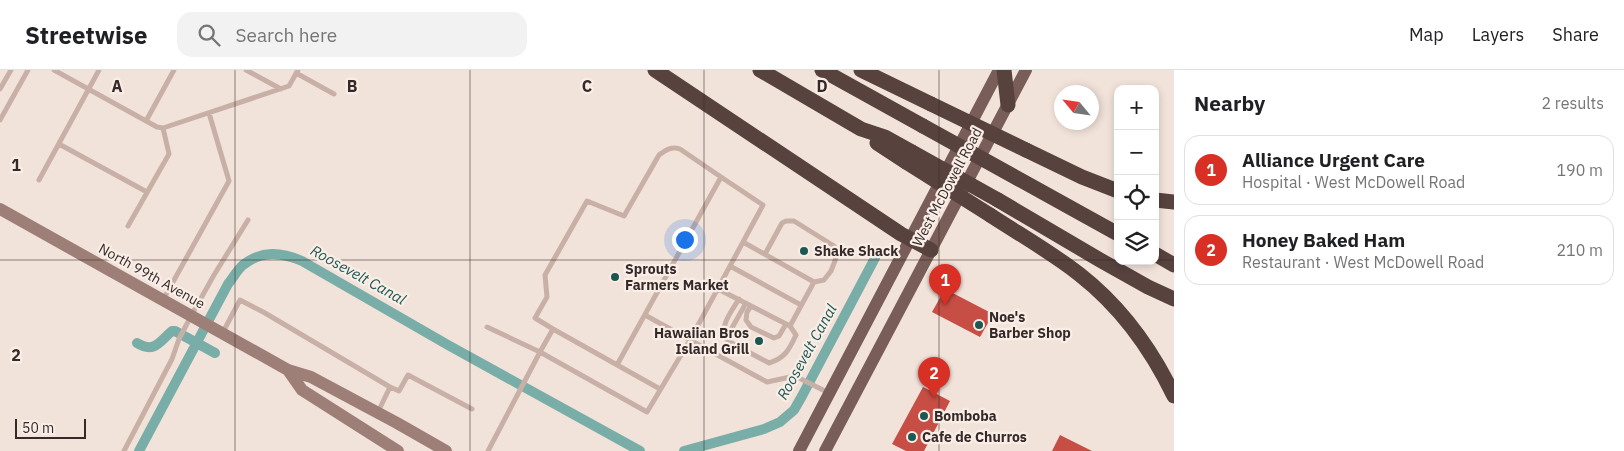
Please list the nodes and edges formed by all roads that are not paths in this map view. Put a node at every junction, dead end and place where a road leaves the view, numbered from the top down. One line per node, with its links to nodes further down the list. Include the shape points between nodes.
1 (11, 70): 17 (lane)
2 (28, 70): 21 (lane)
3 (54, 70): 15 (lane)
4 (99, 70): 15 (lane)
5 (174, 70): 22 (lane)
6 (246, 70): 16 (lane)
7 (655, 70): 36 (highway)
8 (760, 70): 25 (highway, via 861,129 880,145)
9 (822, 70): 35 (highway, bridge)
10 (861, 70): 28 (highway, bridge)
11 (999, 70): 36 (main road, West McDowell Road)
12 (1004, 70): 19 (highway)
13 (1026, 70): 19 (main road, West McDowell Road)
14 (297, 71): 16 (lane, via 289,86); 18 (lane)
15 (89, 89): 22 (lane); 24 (lane)
16 (281, 89): 20 (lane)
17 (0, 90)
18 (334, 94)
19 (1008, 105): 38 (main road, West McDowell Road)
20 (209, 113): 23 (lane); 46 (lane, via 229,181)
21 (0, 120)
22 (146, 121): 23 (lane)
23 (163, 128): 29 (lane, via 168,154)
24 (59, 144): 27 (lane); 29 (lane)
25 (909, 157): 45 (highway, bridge, via 998,200); 63 (highway, bridge, via 1062,261 1105,297 1144,342)
26 (721, 177): 37 (lane, via 763,205); 50 (lane); 54 (lane, via 674,147 659,155 624,216 587,201 545,275 547,297 535,318)
27 (39, 180)
28 (1114, 189)
29 (147, 192): 34 (lane)
30 (1159, 200): 31 (highway)
31 (1174, 202)
32 (0, 209): 46 (main road, North 99th Avenue)
33 (248, 220): 51 (lane, via 214,275)
34 (128, 226)
35 (1114, 232)
36 (910, 238): 38 (highway); 64 (main road, West McDowell Road)
37 (743, 242): 39 (lane); 42 (lane)
38 (931, 250): 72 (main road, West McDowell Road)
39 (765, 254): 43 (lane); 43 (lane, via 782,223 794,221 834,246 838,253 824,280)
40 (1159, 256): 41 (highway)
41 (1174, 265)
42 (730, 266): 44 (lane); 49 (lane)
43 (814, 282): 49 (lane)
44 (718, 288): 47 (lane); 56 (lane)
45 (1174, 299)
46 (163, 300): 51 (main road, North 99th Avenue)
47 (739, 300): 48 (lane); 57 (lane, via 723,329)
48 (749, 304): 52 (lane); 52 (lane, via 746,320 751,326 774,338); 57 (lane, via 728,335)
49 (801, 305): 52 (lane)
50 (645, 316): 56 (lane); 59 (lane)
51 (195, 318): 55 (main road, North 99th Avenue); 67 (lane, via 179,339 172,359)
52 (788, 325): 57 (lane, via 796,335 790,348 780,360 769,363)
53 (487, 328): 58 (lane)
54 (553, 329): 58 (lane); 59 (lane)
55 (217, 330): 60 (main road, North 99th Avenue); 61 (lane, via 240,300)
56 (690, 340): 62 (lane); 64 (lane, via 767,382 795,376)
57 (728, 341)
58 (540, 352): 62 (lane, via 647,412); 70 (lane)
59 (617, 365): 62 (lane)
60 (288, 370): 66 (main road, North 99th Avenue, via 311,377); 68 (main road, North 99th Avenue, via 302,390)
61 (390, 387): 65 (lane, via 399,391 408,375); 66 (lane)
62 (660, 389)
63 (1171, 390)
64 (830, 393): 71 (main road, West McDowell Road)
65 (472, 408)
66 (377, 412): 69 (main road, North 99th Avenue)
67 (124, 451)
68 (398, 451)
69 (446, 451)
70 (488, 451)
71 (799, 451)
72 (825, 451)

